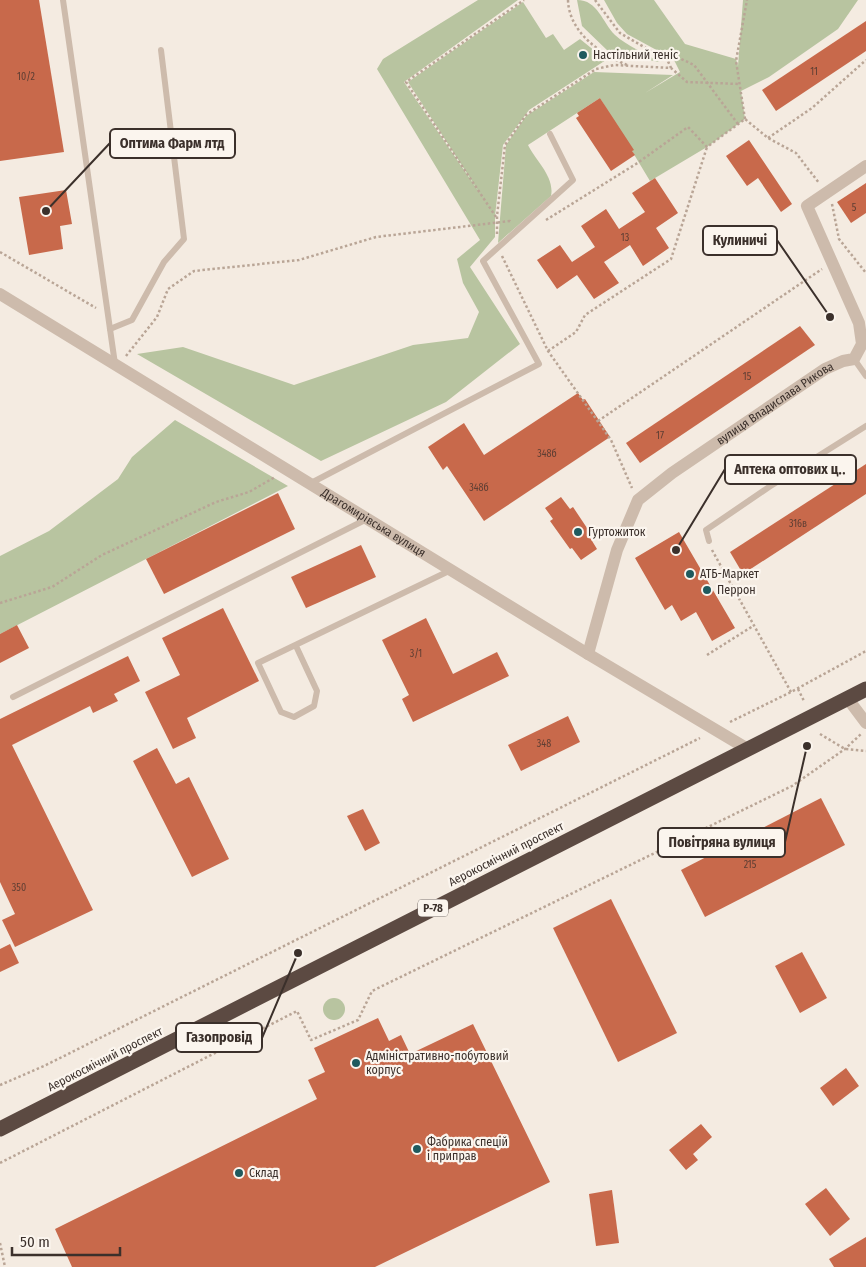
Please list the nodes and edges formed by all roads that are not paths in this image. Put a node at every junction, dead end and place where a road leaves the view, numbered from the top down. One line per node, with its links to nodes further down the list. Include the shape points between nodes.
1 (63, 0): 6 (lane)
2 (161, 50): 6 (lane, via 184,239 164,262 132,320)
3 (550, 134): 11 (lane, via 573,180 483,261 539,364)
4 (866, 166): 7 (street, via 807,206 859,323 862,344)
5 (0, 294): 8 (street, Драгомирівська вулиця)
6 (110, 329): 8 (lane)
7 (854, 360): 9 (lane); 16 (street, вулиця Владислава Рикова, via 825,369 672,473 638,500 617,550)
8 (115, 364): 11 (street, Драгомирівська вулиця)
9 (866, 376)
10 (866, 426): 13 (lane, via 706,530)
11 (310, 483): 12 (street, Драгомирівська вулиця)
12 (368, 518): 14 (street, Драгомирівська вулиця); 18 (lane)
13 (709, 541)
14 (452, 569): 15 (lane); 16 (street, Драгомирівська вулиця)
15 (296, 646): 15 (lane, via 258,663 282,712 294,717 314,706 317,691)
16 (588, 654): 21 (street, Драгомирівська вулиця)
17 (866, 689): 19 (highway, Аерокосмічний проспект / Р-78)
18 (13, 697)
19 (848, 699): 20 (street); 21 (highway, Аерокосмічний проспект / Р-78)
20 (866, 723)
21 (746, 748): 22 (highway, Аерокосмічний проспект / Р-78)
22 (0, 1129)

